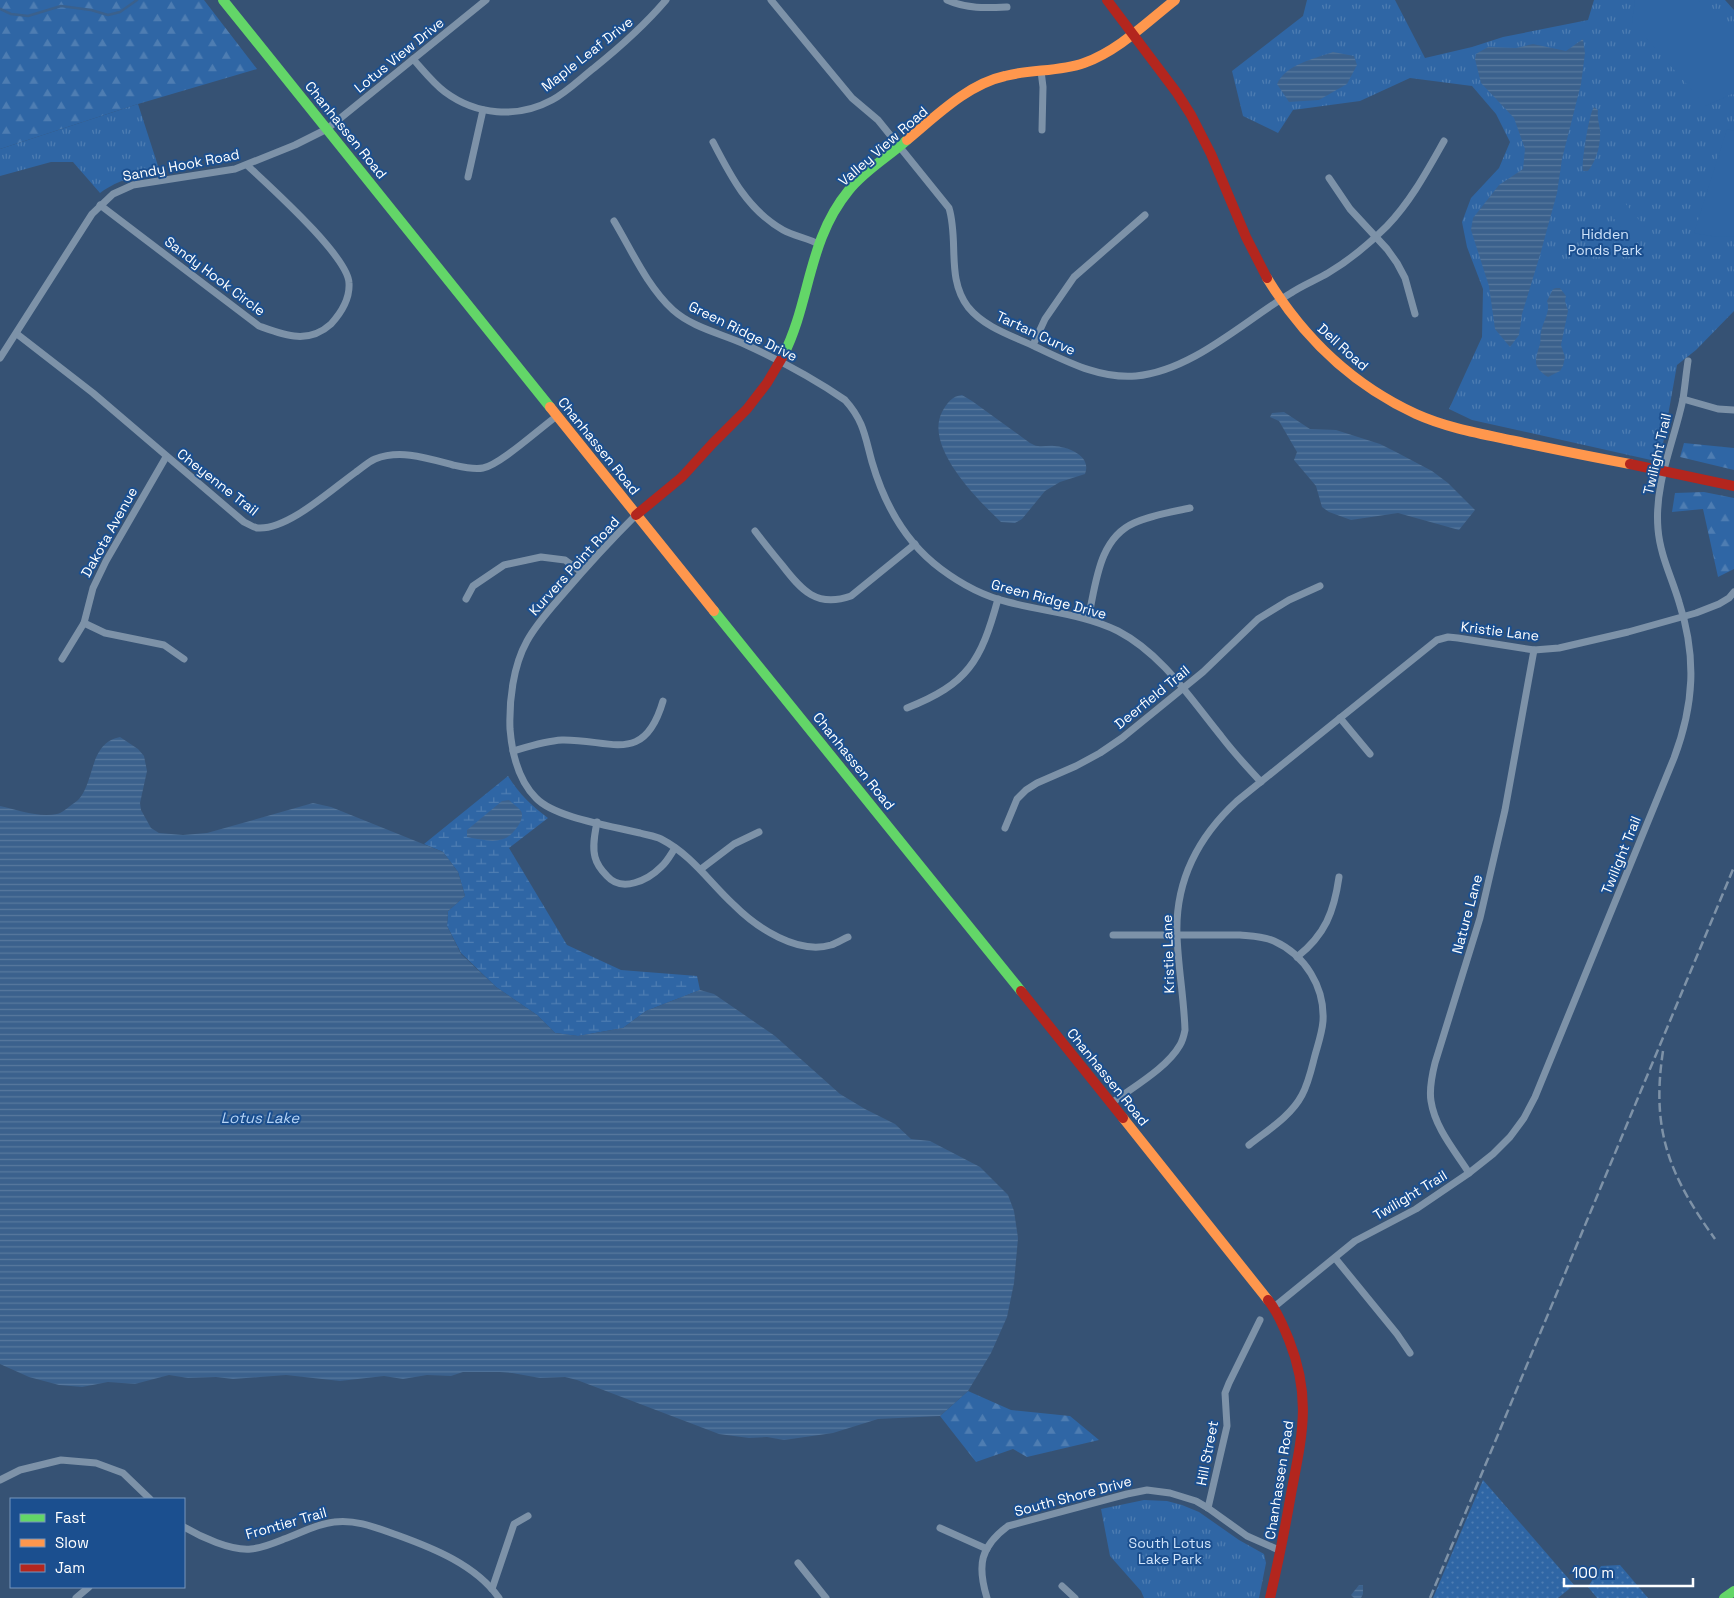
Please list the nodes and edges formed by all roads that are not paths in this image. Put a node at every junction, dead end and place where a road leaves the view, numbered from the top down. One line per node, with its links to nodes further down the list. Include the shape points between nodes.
1 (223, 0): 13 (main road, Chanhassen Road)
2 (486, 0): 10 (street, Lotus View Drive)
3 (666, 0): 12 (street, Maple Leaf Drive, via 630,38 553,100 516,112)
4 (771, 0): 17 (street, Tartan Curve, via 847,92 878,120)
5 (947, 0): 8 (street, via 973,8)
6 (1107, 0): 9 (main road, Dell Road)
7 (1175, 0): 9 (main road, Valley View Road)
8 (1007, 7)
9 (1131, 33): 11 (main road, Valley View Road, via 1095,58 1077,66); 26 (main road, Dell Road, via 1194,120 1252,251)
10 (413, 59): 12 (street, Maple Leaf Drive, via 444,91 460,102); 13 (street, Lotus View Drive)
11 (1040, 71): 14 (street); 17 (main road, Valley View Road, via 1002,76 985,83)
12 (483, 110): 19 (street)
13 (327, 129): 18 (street, Sandy Hook Road); 35 (main road, Chanhassen Road)
14 (1042, 130)
15 (1444, 141): 24 (street, Tartan Curve, via 1408,200)
16 (713, 142): 25 (street, via 743,195 755,209 785,231)
17 (900, 147): 25 (main road, Valley View Road, via 850,189 824,228); 29 (street, Tartan Curve, via 950,208 954,222 955,275 959,292 968,306 994,328)
18 (247, 164): 21 (street, Sandy Hook Road, via 235,169 133,185 121,189); 21 (street, Sandy Hook Circle, via 321,237 346,272 349,282 347,300 338,316 326,328 306,337 287,336 259,326)
19 (468, 177)
20 (1329, 178): 24 (street)
21 (100, 205): 28 (street, Sandy Hook Road)
22 (1145, 215): 29 (street, via 1074,278 1045,319)
23 (614, 222): 32 (street, Green Ridge Drive, via 650,281 674,310 690,322)
24 (1375, 237): 26 (street, Tartan Curve, via 1328,273); 27 (street, via 1405,278)
25 (819, 244): 32 (main road, Valley View Road, via 792,335)
26 (1281, 300): 29 (street, Tartan Curve, via 1194,357 1155,373 1135,376 1093,372); 37 (main road, Dell Road, via 1336,364 1369,388 1418,414 1478,433)
27 (1415, 314)
28 (16, 334): 30 (street, Sandy Hook Road); 36 (street, Cheyenne Trail, via 93,393)
29 (1034, 345)
30 (0, 358)
31 (1688, 361): 33 (street, Twilight Trail)
32 (779, 362): 40 (main road, Valley View Road, via 739,418 708,446 682,477); 42 (street, Green Ridge Drive, via 845,400 854,410 866,436 880,486)
33 (1683, 399): 34 (street); 37 (street, Twilight Trail)
34 (1734, 410)
35 (557, 416): 36 (street, Cheyenne Trail, via 491,466 463,467 408,454 392,454 373,460 283,523 257,528 244,522); 40 (main road, Chanhassen Road)
36 (166, 457): 50 (street, Dakota Avenue, via 106,560 93,588)
37 (1664, 471): 38 (main road, Dell Road); 48 (street, Twilight Trail, via 1659,494 1658,530)
38 (1734, 486)
39 (1190, 508): 49 (street, via 1133,523 1110,542 1103,555)
40 (636, 515): 43 (street, Kurvers Point Road); 71 (main road, Chanhassen Road)
41 (755, 531): 42 (street, via 805,592 828,600 851,596)
42 (915, 544): 47 (street, Green Ridge Drive, via 941,569 966,586)
43 (581, 572): 46 (street, via 566,560 541,557 504,565 473,586); 58 (street, Kurvers Point Road, via 526,642 515,673 509,706)
44 (1320, 586): 54 (street, Deerfield Trail, via 1258,619)
45 (1734, 592): 48 (street, Kristie Lane, via 1718,604)
46 (466, 599)
47 (998, 599): 49 (street, Green Ridge Drive); 56 (street, via 983,647 959,680 942,692)
48 (1684, 616): 51 (street, Kristie Lane, via 1559,648); 73 (street, Twilight Trail, via 1691,654 1691,680 1684,733 1535,1097 1510,1137)
49 (1088, 619): 54 (street, Green Ridge Drive, via 1118,631 1141,646)
50 (84, 623): 52 (street, via 105,633 164,645); 53 (street, Dakota Avenue)
51 (1534, 650): 57 (street, Kristie Lane, via 1458,638 1438,640); 73 (street, Nature Lane, via 1480,918 1431,1082 1430,1101 1434,1115)
52 (184, 659)
53 (62, 660)
54 (1183, 689): 60 (street, Green Ridge Drive); 62 (street, Deerfield Trail, via 1100,753 1026,790 1017,799)
55 (663, 701): 58 (street, via 649,732 633,743 622,746 586,741 542,742)
56 (906, 708)
57 (1340, 718): 59 (street); 60 (street, Kristie Lane)
58 (513, 751): 61 (street, Kurvers Point Road, via 517,770 536,798 554,810)
59 (1370, 754)
60 (1260, 782): 68 (street, Kristie Lane, via 1220,817 1193,857 1179,902)
61 (597, 822): 64 (street, Kurvers Point Road, via 660,838); 64 (street, via 595,858 612,882 637,883 661,867)
62 (1005, 828)
63 (760, 832): 65 (street, via 734,844)
64 (675, 848): 65 (street, Kurvers Point Road)
65 (701, 869): 69 (street, Kurvers Point Road, via 734,906 769,933 812,947 831,945)
66 (1339, 878): 70 (street, via 1326,925)
67 (1113, 935): 68 (street)
68 (1177, 935): 70 (street, via 1257,936 1273,941); 71 (street, Kristie Lane, via 1185,1030 1181,1043 1162,1065)
69 (848, 937)
70 (1297, 957): 72 (street, via 1311,973 1318,988 1322,1004 1320,1038 1302,1095 1286,1116)
71 (1112, 1103): 75 (main road, Chanhassen Road)
72 (1249, 1145)
73 (1469, 1173): 74 (street, Twilight Trail, via 1416,1209 1355,1241)
74 (1335, 1258): 75 (street, Twilight Trail); 77 (street)
75 (1274, 1306): 85 (main road, Chanhassen Road, via 1302,1383 1304,1410)
76 (1260, 1320): 80 (street, Hill Street, via 1225,1393 1227,1426)
77 (1410, 1353)
78 (0, 1480): 79 (street, via 20,1470 61,1460 96,1463 123,1473)
79 (149, 1498)
80 (1208, 1508): 84 (street, South Shore Drive, via 1170,1493 1147,1490 1008,1526 996,1535); 85 (street, South Shore Drive, via 1247,1536)
81 (528, 1516): 89 (street, via 514,1524)
82 (185, 1528): 89 (street, Frontier Trail, via 227,1546 251,1549 332,1522 372,1526 426,1546 461,1565)
83 (940, 1528): 84 (street)
84 (987, 1549): 94 (street, South Shore Drive, via 981,1572)
85 (1281, 1551): 96 (main road, Chanhassen Road)
86 (798, 1563): 93 (street)
87 (1062, 1586): 95 (street)
88 (89, 1588): 91 (street)
89 (492, 1589): 92 (street, Frontier Trail)
90 (1734, 1591): 97 (main road)
91 (76, 1598)
92 (499, 1598)
93 (826, 1598)
94 (987, 1598)
95 (1075, 1598)
96 (1270, 1598)
97 (1724, 1598)

